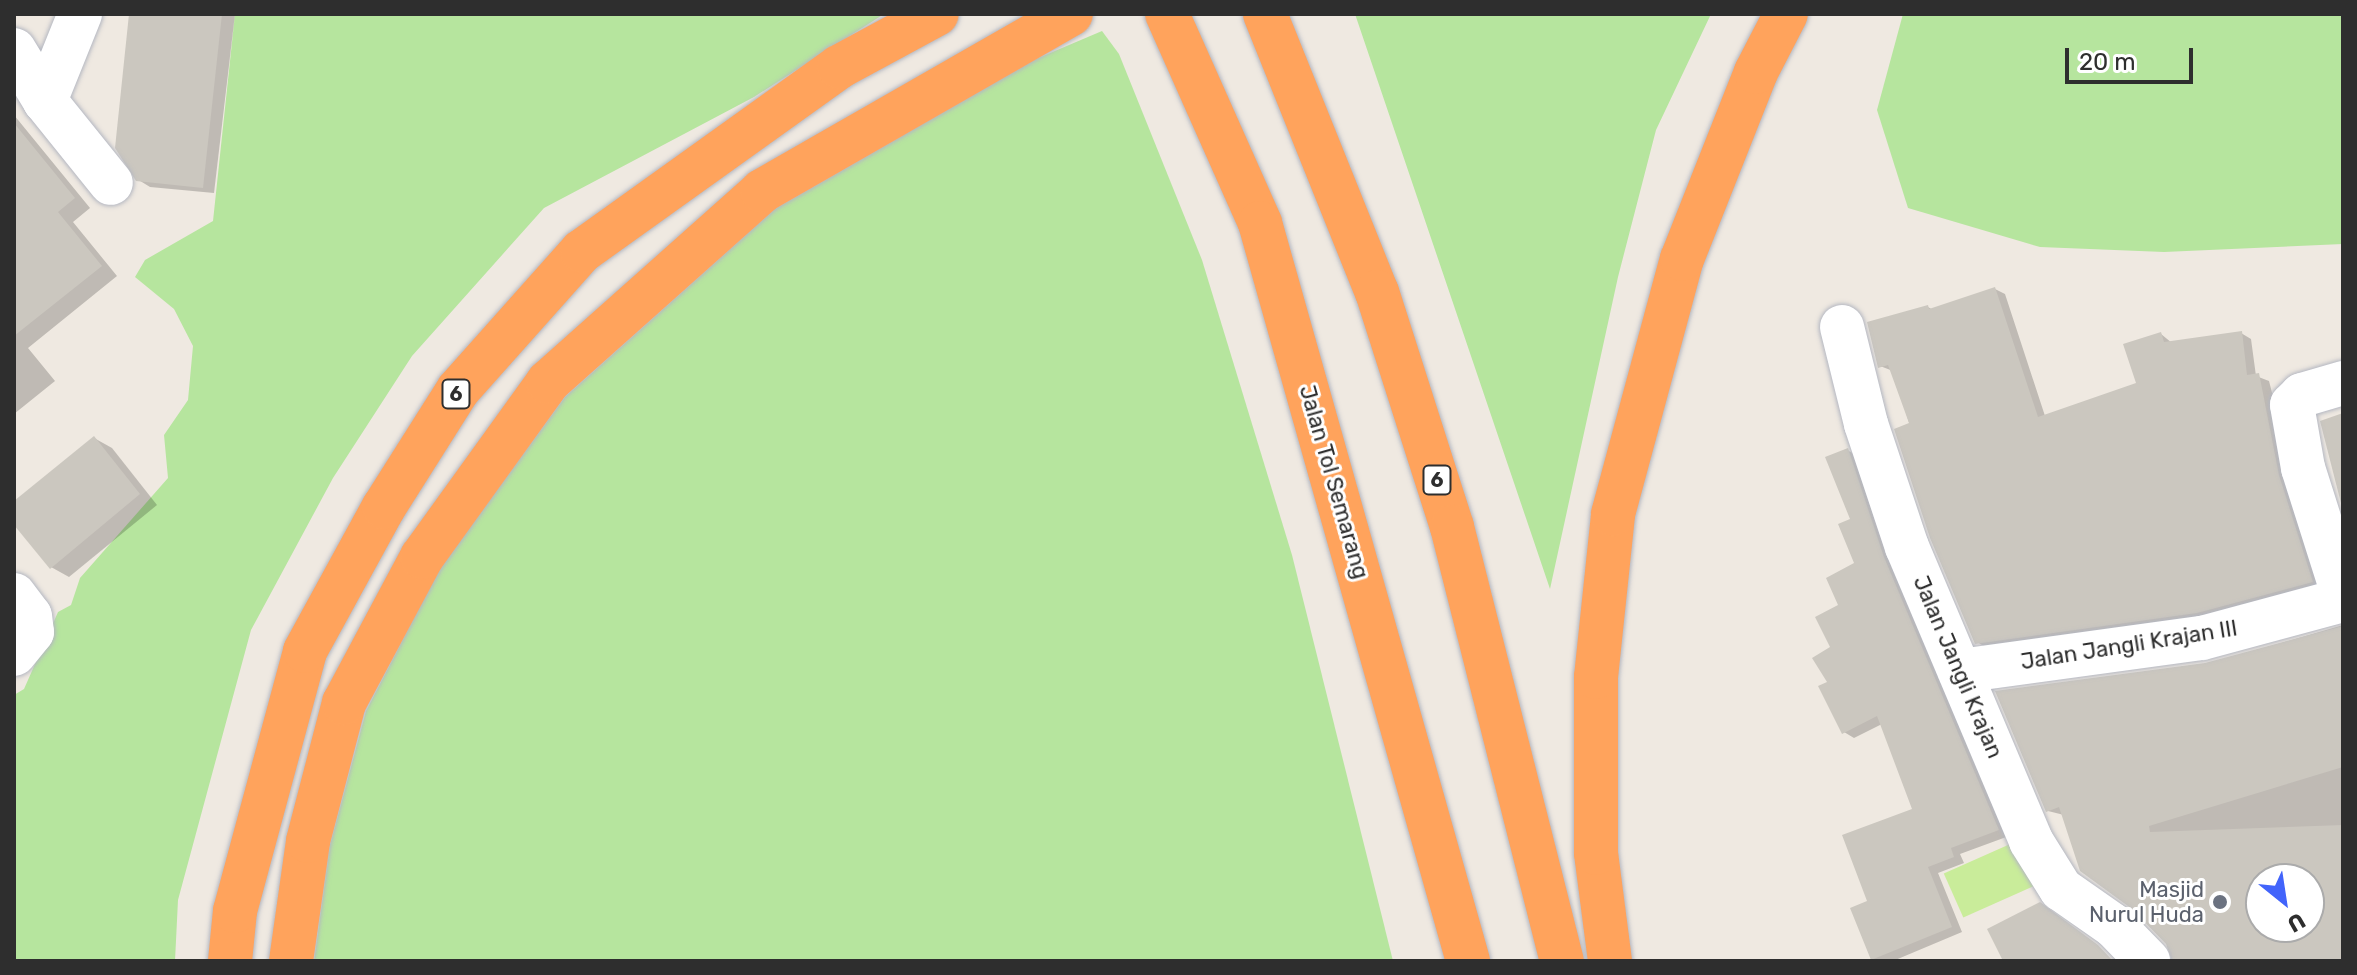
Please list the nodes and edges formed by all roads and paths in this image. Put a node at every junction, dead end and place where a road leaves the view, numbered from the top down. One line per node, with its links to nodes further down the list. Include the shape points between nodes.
1 (80, 14): 8 (street)
2 (937, 14): 18 (highway, 6, via 839,67 582,251 458,390 384,507 305,651 235,911)
3 (1071, 14): 19 (highway, via 762,191 548,382 422,557 344,703 308,841)
4 (1167, 14): 17 (highway, Jalan Tol Semarang, via 1260,223)
5 (1265, 14): 22 (highway, 6, via 1377,292 1452,527)
6 (1786, 14): 23 (highway, via 1756,72 1682,259 1613,514 1596,677 1596,853)
7 (14, 50): 8 (street)
8 (45, 101): 9 (street)
9 (111, 183)
10 (1842, 327): 16 (street, Jalan Jangli Krajan, via 1884,484)
11 (2343, 383): 12 (street, via 2302,395 2292,405 2303,468)
12 (2343, 594)
13 (14, 595): 15 (street, via 30,616 32,632)
14 (2343, 600): 16 (street, Jalan Jangli Krajan III, via 2202,638)
15 (14, 654)
16 (1960, 671): 24 (street, Jalan Jangli Krajan, via 2047,871)
17 (1443, 862): 20 (highway); 21 (highway, Jalan Tol Semarang)
18 (230, 961)
19 (291, 961)
20 (1450, 961)
21 (1468, 961)
22 (1562, 961)
23 (1610, 961)
24 (2148, 961)

